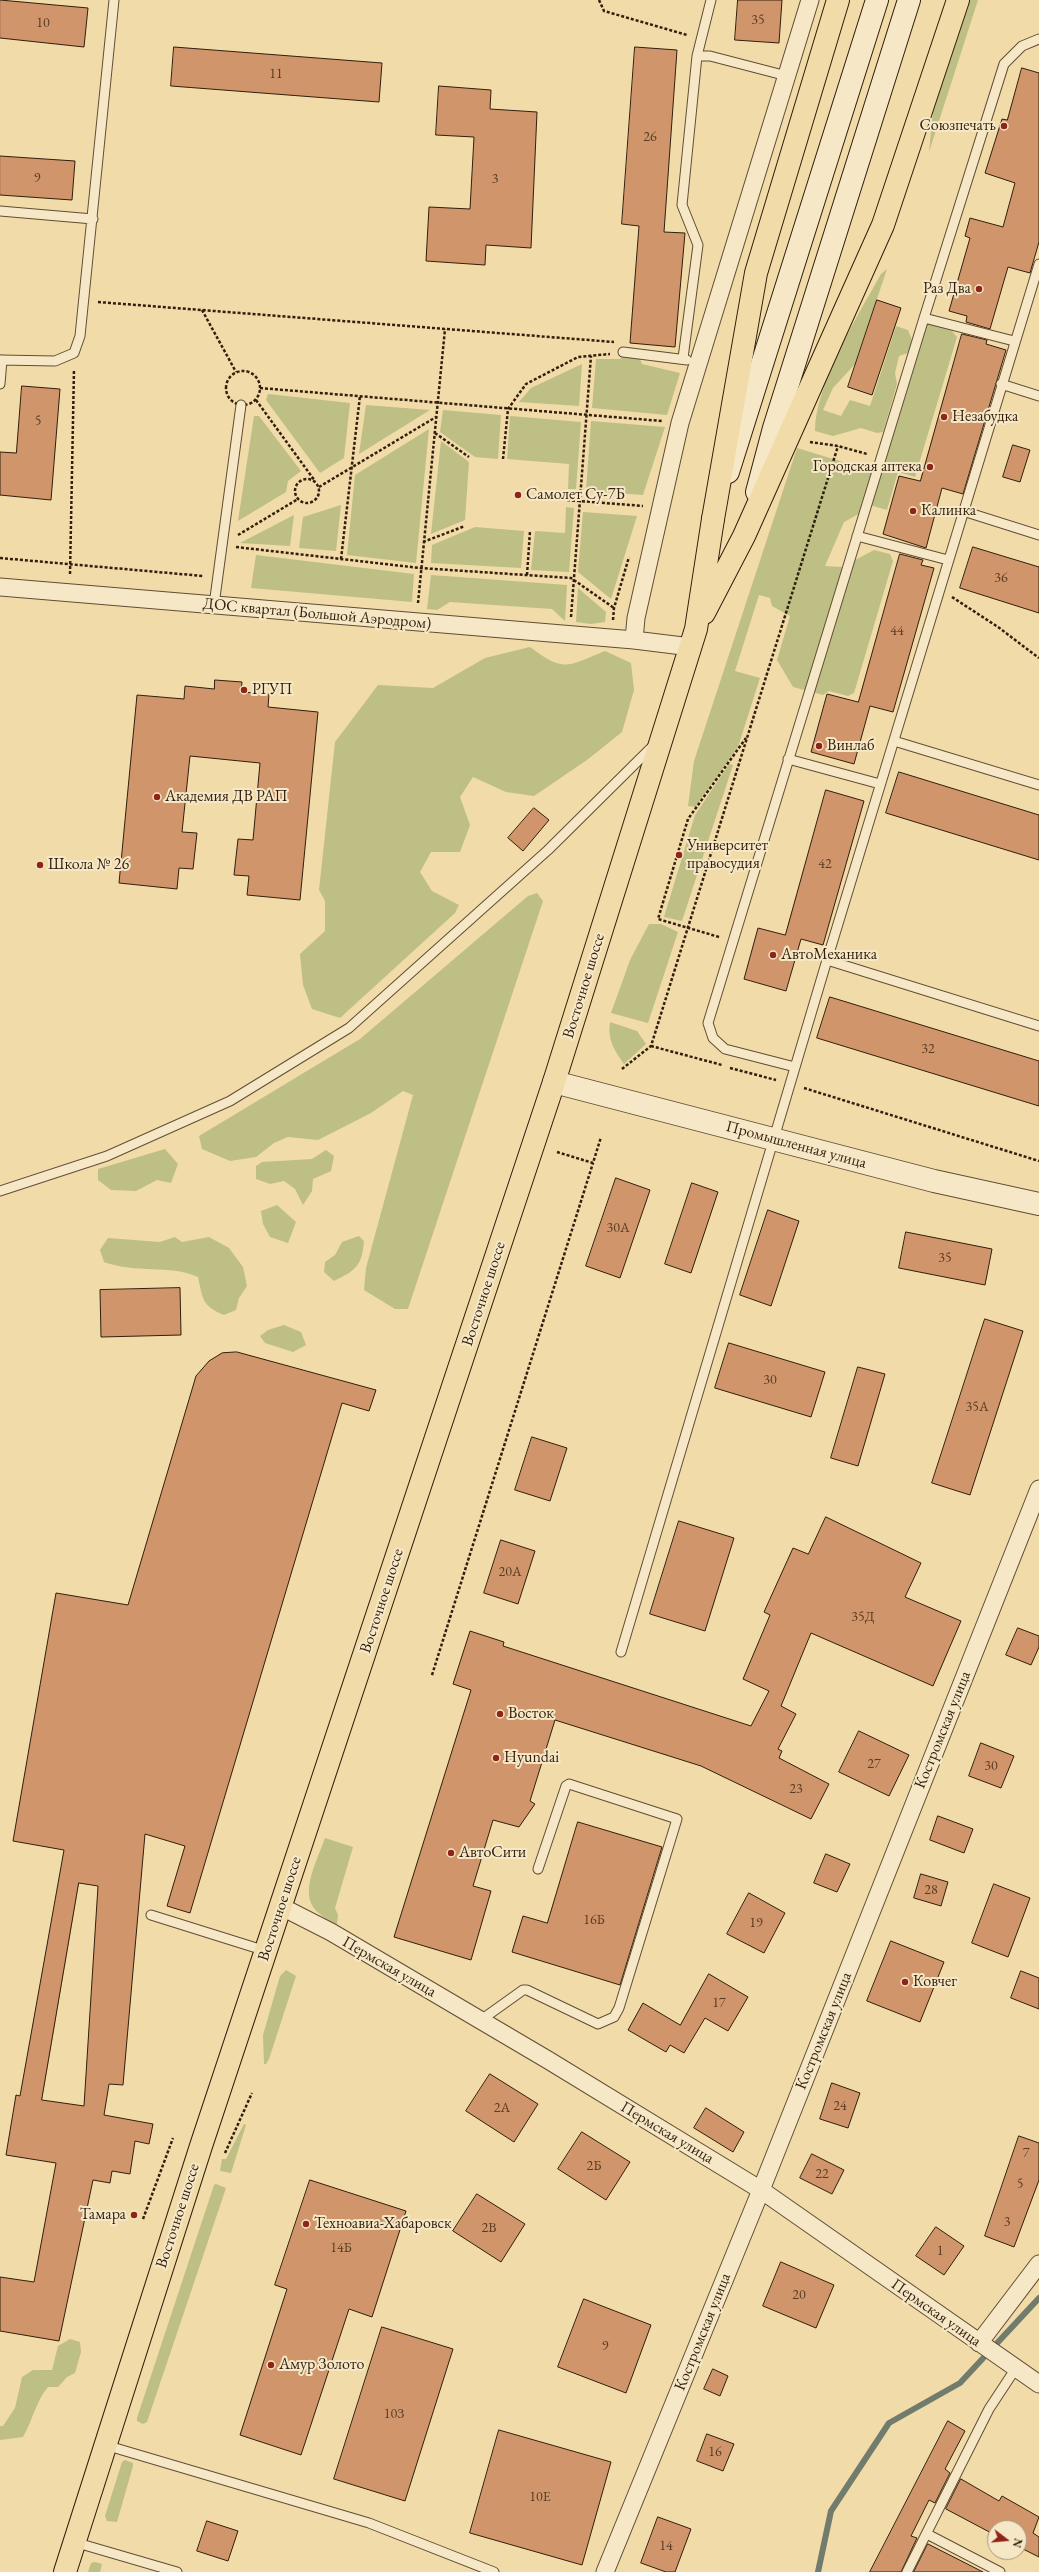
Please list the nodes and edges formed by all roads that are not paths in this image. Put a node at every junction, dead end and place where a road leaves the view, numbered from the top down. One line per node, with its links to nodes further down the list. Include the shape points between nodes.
1 (114, 0): 12 (lane)
2 (711, 0): 9 (lane)
3 (810, 0): 10 (street)
4 (838, 0): 24 (main road, via 756,273)
5 (877, 0): 24 (main road)
6 (909, 0): 26 (main road, via 774,428)
7 (958, 0): 26 (main road, via 883,225)
8 (1039, 39): 14 (lane, via 1022,46 1004,64)
9 (697, 56): 10 (lane, via 710,56); 18 (lane, via 682,205 698,245)
10 (786, 76): 18 (street)
11 (0, 211): 12 (lane)
12 (93, 219): 17 (lane, via 80,336 74,353 55,361)
13 (1039, 264): 15 (lane)
14 (924, 318): 15 (lane); 27 (lane)
15 (1014, 341): 20 (lane)
16 (622, 352): 18 (lane)
17 (1, 360): 19 (lane)
18 (690, 361): 32 (street, via 680,423 636,618)
19 (0, 384)
20 (1001, 384): 21 (lane); 23 (lane)
21 (1039, 396)
22 (241, 405): 30 (lane)
23 (963, 511): 25 (lane); 28 (lane)
24 (713, 519): 31 (main road)
25 (1039, 535)
26 (744, 536): 31 (main road)
27 (857, 536): 28 (lane); 35 (lane)
28 (948, 560): 34 (lane)
29 (0, 587): 30 (street, ДОС квартал (Большой Аэродром))
30 (214, 605): 32 (street, ДОС квартал (Большой Аэродром))
31 (694, 638): 32 (street, ДОС квартал (Большой Аэродром)); 33 (main road, Восточное шоссе)
32 (634, 640)
33 (662, 737): 41 (main road, Восточное шоссе); 43 (lane, via 548,850 349,1028 230,1101 107,1156)
34 (894, 740): 36 (lane); 37 (lane)
35 (788, 759): 36 (lane); 40 (lane, via 708,1023 714,1038 725,1049)
36 (880, 784): 38 (lane)
37 (1039, 785)
38 (827, 960): 39 (lane); 40 (lane)
39 (1039, 1026)
40 (794, 1067): 42 (lane)
41 (554, 1082): 42 (main road, Промышленная улица); 48 (main road, Восточное шоссе)
42 (773, 1139): 44 (main road, Промышленная улица, via 934,1181); 46 (lane)
43 (0, 1191)
44 (1039, 1204)
45 (1039, 1489): 52 (street, Костромская улица)
46 (621, 1652)
47 (538, 1869): 51 (lane, via 568,1784 677,1819 619,2008 614,2017 598,2024 528,1990 523,1990)
48 (280, 1906): 50 (main road, Восточное шоссе); 51 (street, Пермская улица, via 330,1932)
49 (151, 1915): 50 (lane)
50 (266, 1951): 57 (main road, Восточное шоссе)
51 (481, 2020): 52 (street, Пермская улица)
52 (761, 2190): 54 (street, Пермская улица); 63 (street, Костромская улица)
53 (1039, 2264): 54 (street)
54 (979, 2343): 55 (street, Пермская улица)
55 (1016, 2368): 56 (street, Пермская улица); 58 (lane, via 989,2408)
56 (1039, 2384)
57 (105, 2445): 59 (main road, Восточное шоссе); 62 (lane, via 368,2523)
58 (927, 2534): 64 (lane); 65 (lane)
59 (74, 2542): 60 (main road, Восточное шоссе); 61 (lane)
60 (65, 2572)
61 (177, 2572)
62 (494, 2572)
63 (605, 2572)
64 (907, 2572)
65 (1000, 2572)

